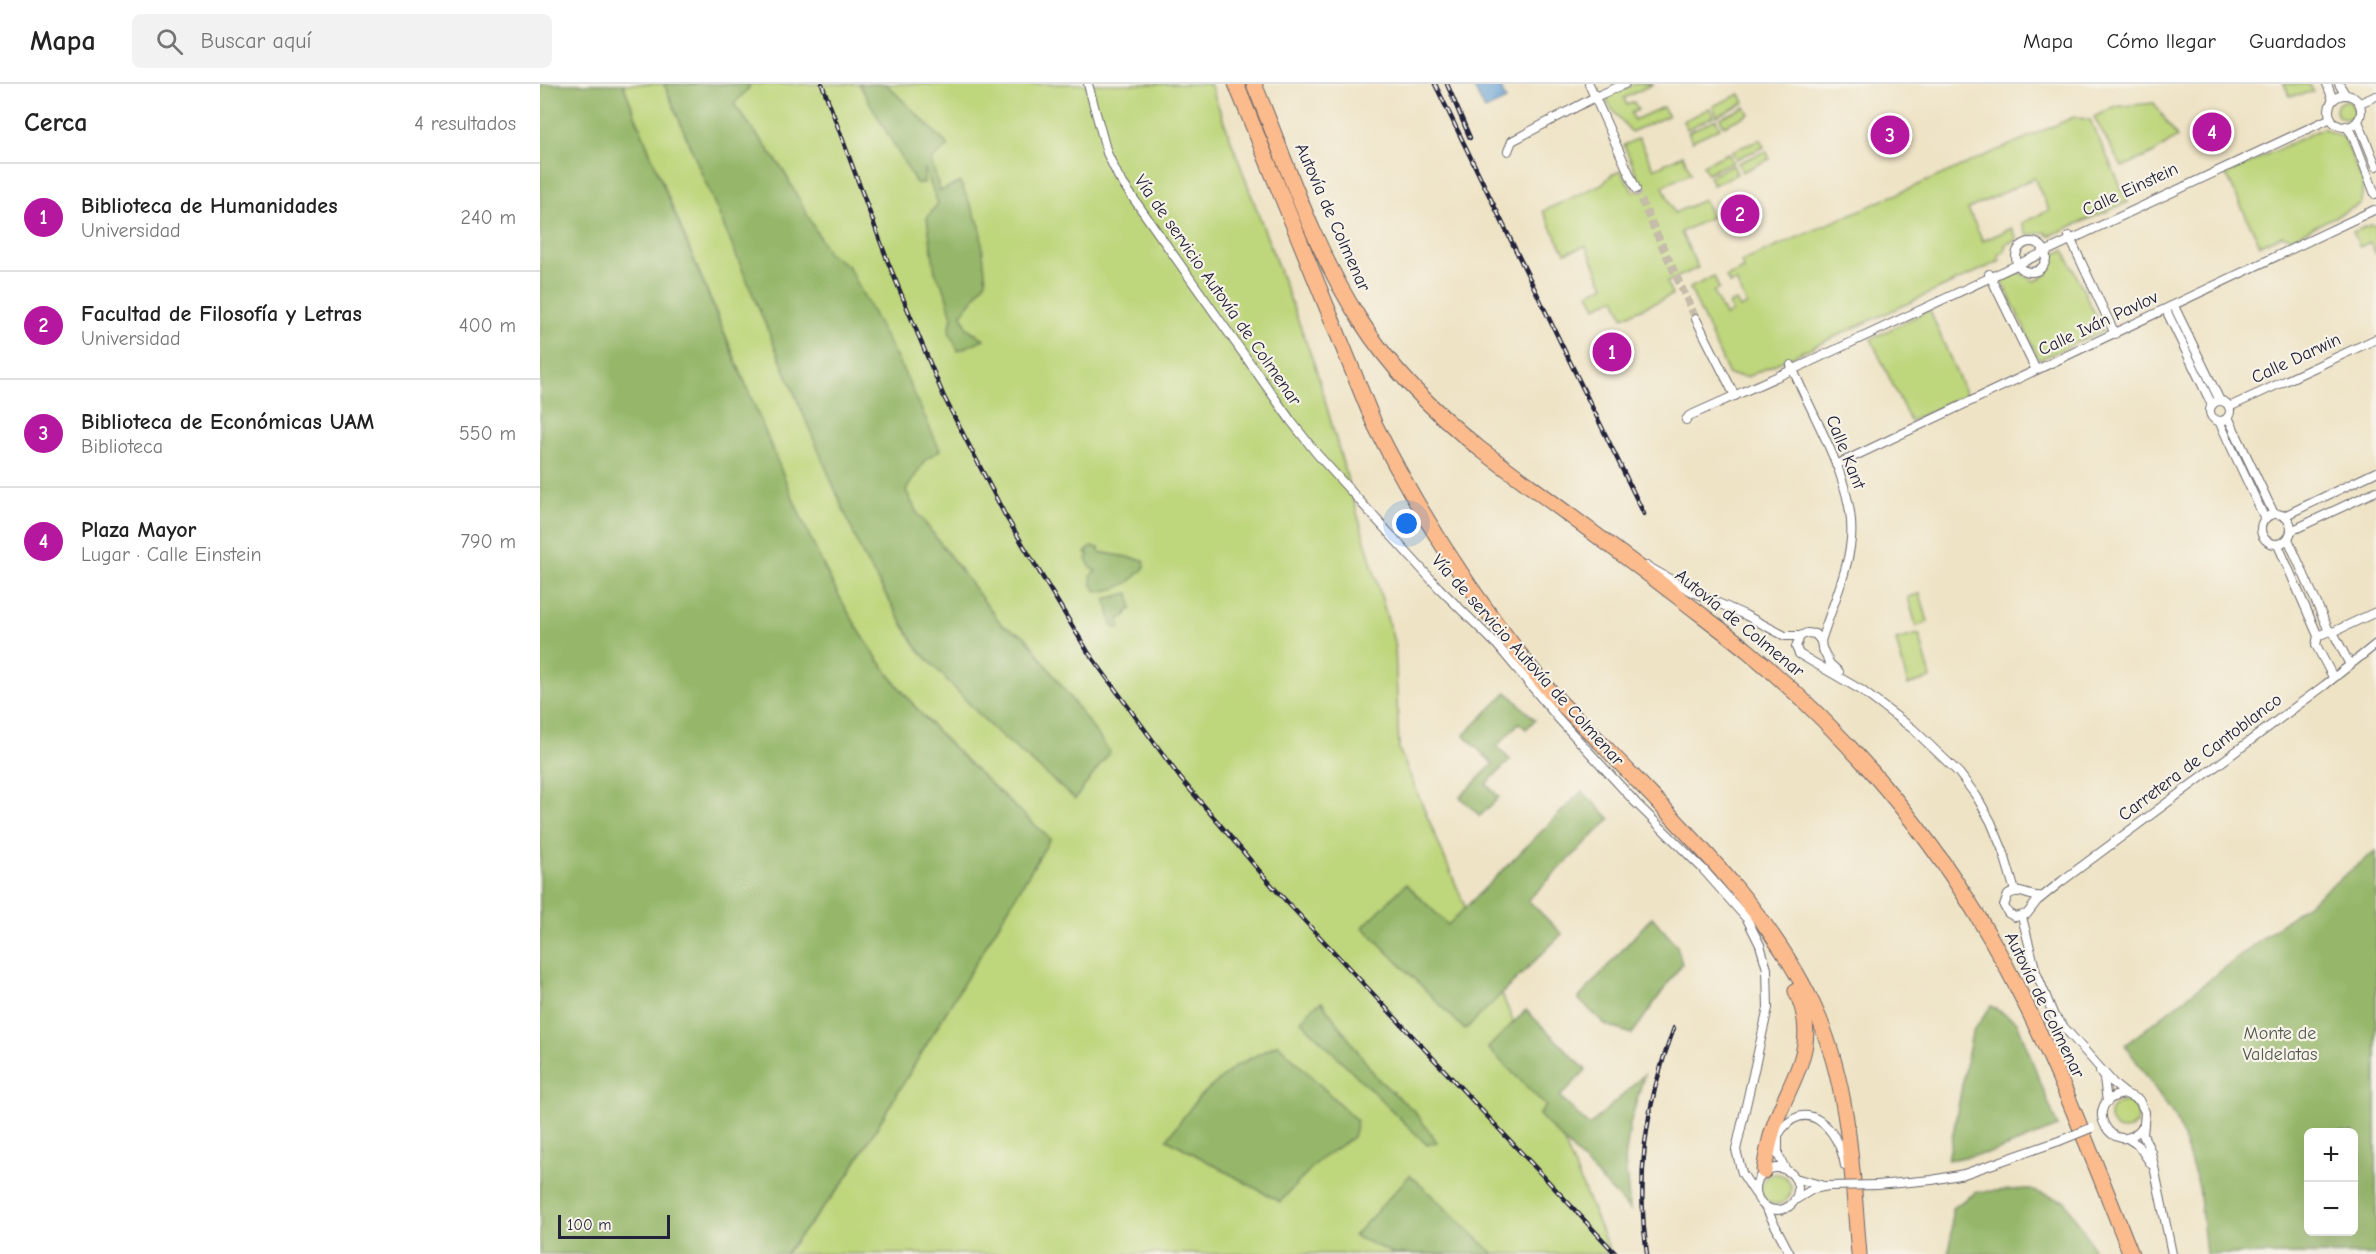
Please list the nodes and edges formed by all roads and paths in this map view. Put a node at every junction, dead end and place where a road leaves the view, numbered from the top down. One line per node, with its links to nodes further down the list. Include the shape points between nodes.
1 (1088, 84): 77 (street, Vía de servicio Autovía de Colmenar, via 1107,153 1119,178 1302,436 1439,588 1498,646 1565,726 1748,920 1760,945 1769,988 1768,1008 1736,1150 1742,1173)
2 (1236, 84): 63 (highway, Autovía de Colmenar, via 1374,423 1444,549 1548,690 1708,857)
3 (1254, 84): 45 (highway, Autovía de Colmenar, via 1332,271 1360,321 1397,372 1438,415 1480,449)
4 (1589, 84): 10 (street)
5 (1625, 84): 10 (street)
6 (2327, 84): 11 (street)
7 (2339, 84): 8 (street)
8 (2345, 94): 11 (street); 12 (street)
9 (2376, 96): 12 (street)
10 (1595, 97): 16 (street, via 1512,141); 18 (street)
11 (2333, 100): 13 (street)
12 (2360, 103): 14 (street)
13 (2330, 115): 15 (street, via 2337,124); 21 (street, Calle Einstein)
14 (2358, 121): 15 (street); 17 (street)
15 (2346, 126): 19 (street)
16 (1508, 151)
17 (2376, 166)
18 (1636, 189)
19 (2376, 194): 20 (street, via 2372,204)
20 (2375, 212): 25 (street, Calle Iván Pavlov)
21 (2070, 238): 22 (street, Calle Einstein); 27 (street)
22 (2044, 250): 23 (street, Calle Einstein); 23 (street, Calle Einstein, via 2036,243 2023,244 2017,251); 23 (street, Calle Einstein, via 2045,260 2037,270 2029,272)
23 (2017, 262): 24 (street, Calle Einstein)
24 (1990, 275): 29 (street, Calle Einstein); 30 (street)
25 (2170, 308): 27 (street, Calle Iván Pavlov); 32 (street)
26 (1696, 319): 31 (street)
27 (2115, 334): 30 (street, Calle Iván Pavlov)
28 (2376, 339): 33 (street, Calle Darwin)
29 (1791, 368): 31 (street, Calle Einstein); 37 (street, Calle Kant)
30 (2036, 370): 37 (street, Calle Iván Pavlov)
31 (1733, 393): 35 (street, Calle Einstein)
32 (2216, 403): 33 (street); 36 (street, via 2210,412)
33 (2229, 407): 34 (street)
34 (2228, 417): 36 (street); 40 (street)
35 (1686, 420)
36 (2219, 421): 42 (street)
37 (1836, 465): 47 (street, Calle Kant, via 1849,499 1851,541)
38 (2376, 472): 41 (street)
39 (2376, 491): 43 (street)
40 (2274, 514): 41 (street); 42 (street)
41 (2284, 516): 43 (street, via 2290,522)
42 (2265, 519): 44 (street, via 2260,527 2262,537)
43 (2289, 535): 44 (street); 48 (street)
44 (2278, 544): 51 (street)
45 (1620, 552): 50 (street, via 1785,636); 83 (highway, Autovía de Colmenar, via 1749,651 1820,717 1878,779 1927,841 1977,915 2017,986 2053,1061)
46 (2376, 612): 48 (street)
47 (1828, 620): 49 (street); 53 (street, Calle Kant)
48 (2331, 632): 51 (street); 55 (street)
49 (1811, 633): 50 (street); 53 (street)
50 (1800, 636): 54 (street, via 1797,651)
51 (2318, 636): 56 (street, via 2316,645)
52 (2376, 644): 55 (street, Carretera de Cantoblanco)
53 (1822, 645): 54 (street, via 1818,655); 57 (street, via 1830,664)
54 (1809, 659): 57 (street)
55 (2349, 663): 56 (street, Carretera de Cantoblanco)
56 (2333, 677): 60 (street, Carretera de Cantoblanco)
57 (1857, 688): 58 (street, via 1913,729 1959,773 1991,822)
58 (2015, 891): 59 (street); 62 (street, via 2008,895 2004,906 2011,916)
59 (2029, 896): 60 (street); 61 (street)
60 (2043, 896): 61 (street, Carretera de Cantoblanco)
61 (2030, 909): 62 (street)
62 (2022, 917): 64 (street, via 2036,972 2054,1016)
63 (1762, 921): 73 (highway, via 1771,946 1798,993 1804,1013 1805,1041 1804,1057 1768,1143); 80 (highway, Autovía de Colmenar, via 1808,996 1836,1068 1849,1133)
64 (2095, 1064): 65 (street); 66 (street, via 2104,1078)
65 (2126, 1094): 66 (street); 68 (street, via 2143,1106)
66 (2107, 1102): 67 (street)
67 (2102, 1118): 69 (street); 70 (street)
68 (2144, 1126): 71 (street); 74 (street, via 2143,1135)
69 (2091, 1128): 70 (street); 76 (street, bridge, via 1964,1174 1877,1185)
70 (2107, 1130): 71 (street)
71 (2127, 1138): 74 (street, via 2138,1145)
72 (1786, 1170): 73 (street); 75 (street); 80 (street, via 1777,1149 1782,1130 1797,1118 1822,1122 1832,1131 1843,1156 1847,1194)
73 (1764, 1171): 77 (street)
74 (2155, 1173): 84 (street)
75 (1795, 1178): 76 (street); 78 (street)
76 (1828, 1186): 78 (street, via 1813,1189)
77 (1755, 1193): 79 (street)
78 (1795, 1200): 79 (street, via 1784,1210)
79 (1766, 1208): 81 (street)
80 (1856, 1219): 82 (highway, Autovía de Colmenar)
81 (1790, 1254)
82 (1859, 1254)
83 (2131, 1254)
84 (2172, 1254)

